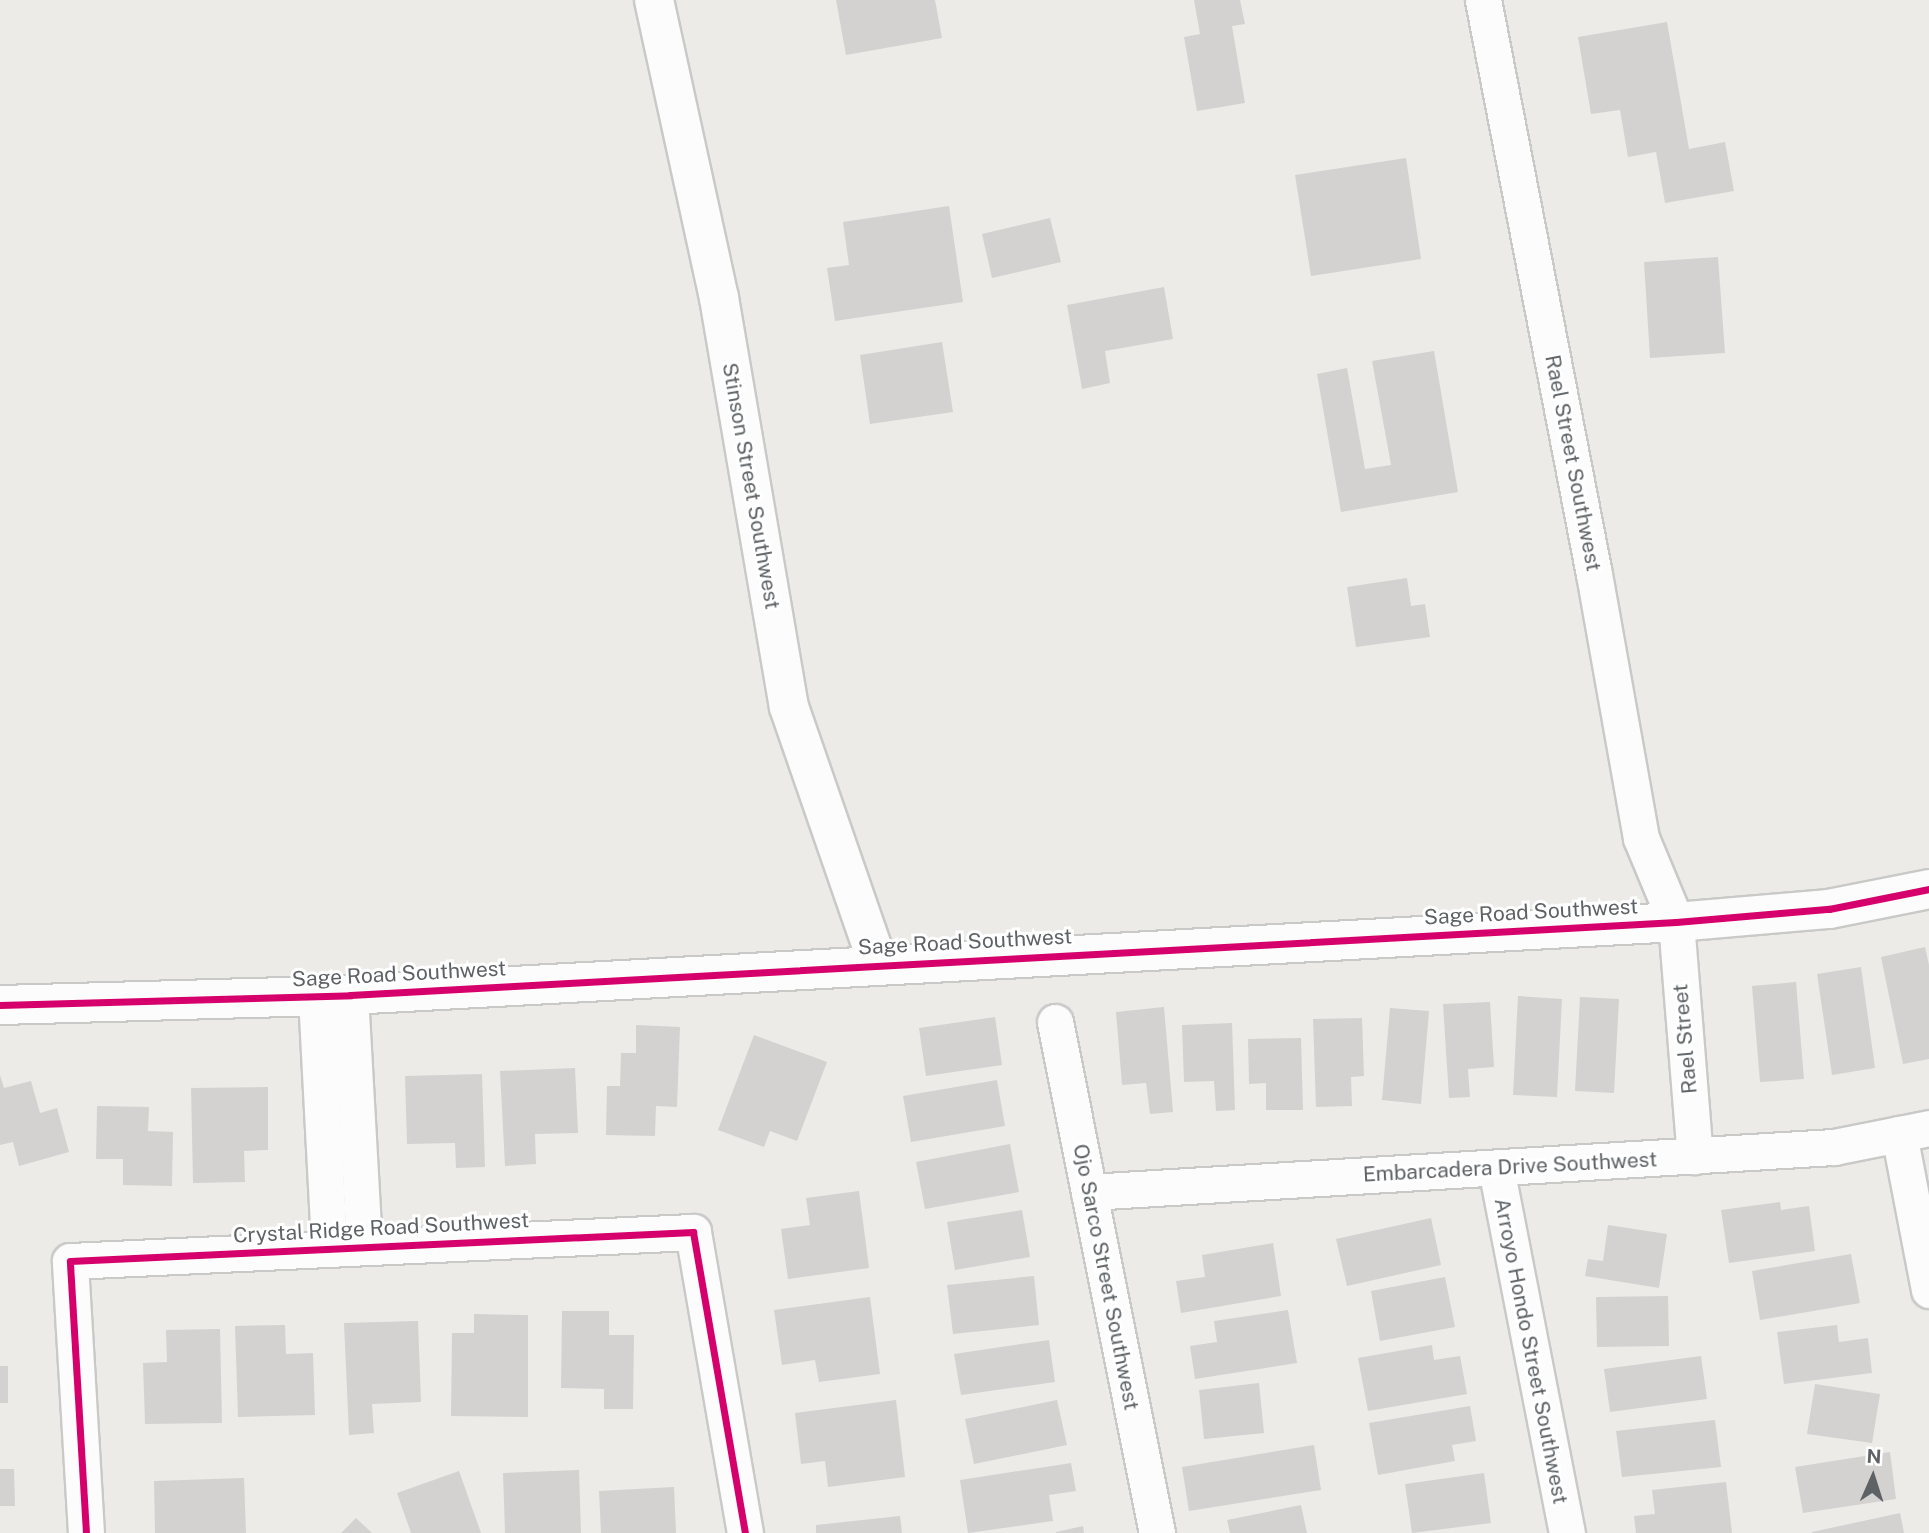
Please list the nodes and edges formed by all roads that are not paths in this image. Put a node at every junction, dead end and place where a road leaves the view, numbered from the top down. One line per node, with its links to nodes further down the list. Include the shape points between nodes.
1 (654, 0): 5 (street, Stinson Street Southwest, via 719,298 789,707)
2 (1483, 0): 4 (street, Rael Street Southwest, via 1642,838)
3 (1929, 889): 4 (street, Sage Road Southwest, via 1829,909)
4 (1676, 922): 5 (street, Sage Road Southwest); 12 (street, Rael Street)
5 (878, 964): 6 (street, Sage Road Southwest)
6 (333, 995): 7 (street, Sage Road Southwest); 15 (street); 16 (street)
7 (44, 1004): 8 (street, Sage Road Southwest); 10 (street, via 27,1024)
8 (0, 1005)
9 (1055, 1022): 14 (street, Ojo Sarco Street Southwest)
10 (0, 1026)
11 (1914, 1131): 12 (street, Embarcadera Drive Southwest, via 1835,1147); 17 (street)
12 (1695, 1156): 13 (street, Embarcadera Drive Southwest)
13 (1496, 1168): 14 (street, Embarcadera Drive Southwest); 21 (street, Arroyo Hondo Street Southwest)
14 (1089, 1192): 20 (street, Ojo Sarco Street Southwest)
15 (364, 1245): 16 (street, Crystal Ridge Road Southwest); 19 (street, Crystal Ridge Road Southwest, via 693,1232)
16 (330, 1247): 18 (street, Crystal Ridge Road Southwest, via 70,1261)
17 (1929, 1290)
18 (86, 1533)
19 (745, 1533)
20 (1157, 1533)
21 (1567, 1533)

